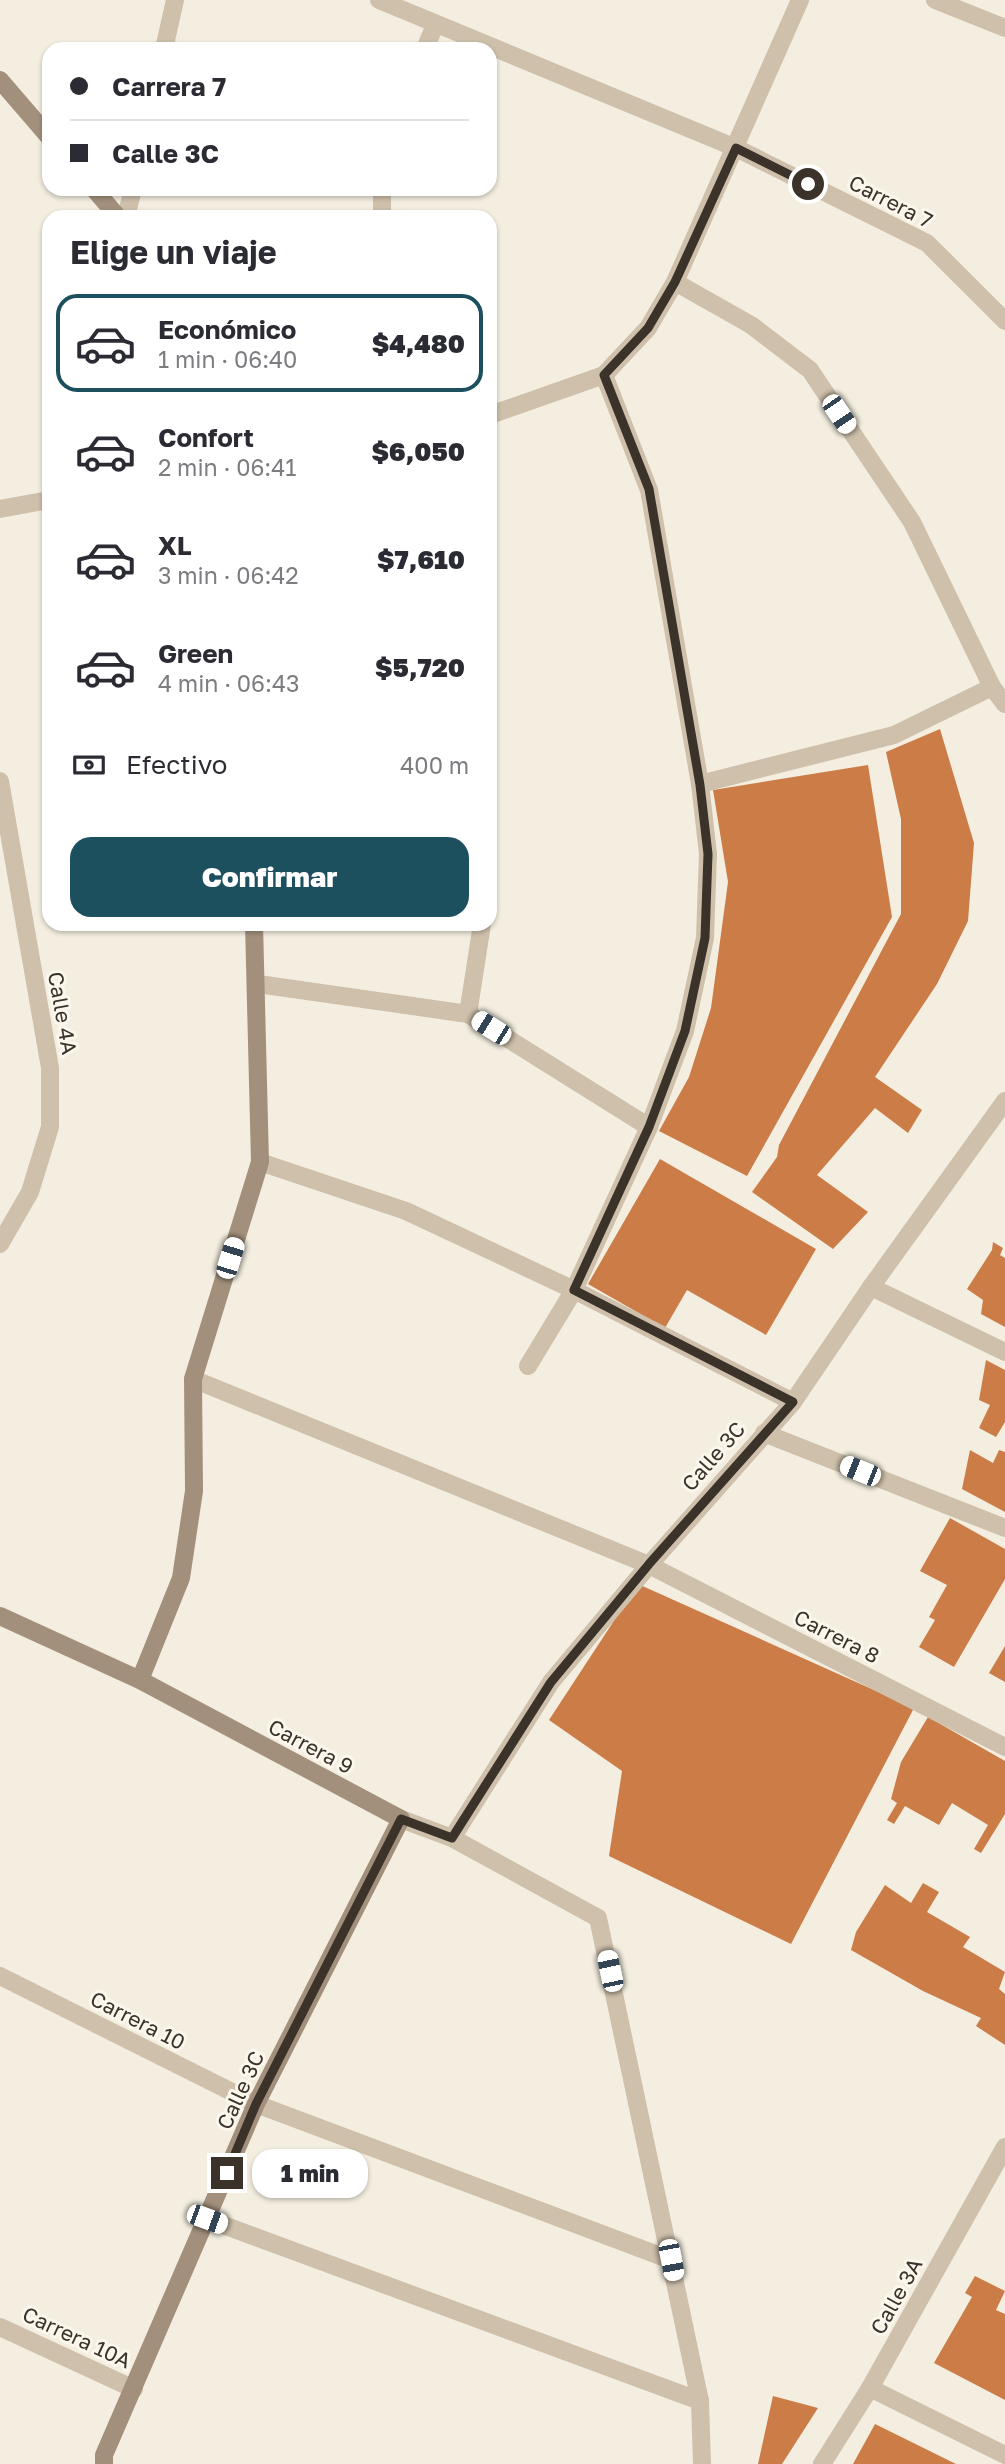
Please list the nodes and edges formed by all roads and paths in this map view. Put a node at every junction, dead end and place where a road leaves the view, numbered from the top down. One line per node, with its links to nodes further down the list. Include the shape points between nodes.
1 (175, 0): 7 (street)
2 (379, 0): 5 (street, Carrera 7)
3 (800, 0): 13 (street)
4 (935, 0): 6 (street)
5 (435, 25): 8 (street); 9 (street, Carrera 7)
6 (1005, 28)
7 (166, 42)
8 (428, 42)
9 (477, 42)
10 (497, 50): 13 (street, Carrera 7)
11 (0, 80): 12 (street)
12 (42, 129)
13 (736, 148): 16 (street); 17 (street, Carrera 7, via 927,243)
14 (100, 196): 15 (street)
15 (112, 210)
16 (675, 282): 18 (street, via 648,328); 22 (street, via 751,325 810,370 912,522)
17 (1005, 321)
18 (604, 375): 19 (street); 25 (street, via 649,489)
19 (497, 413)
20 (42, 501): 21 (street)
21 (0, 509)
22 (992, 687): 23 (street); 25 (street, via 894,735)
23 (1005, 705)
24 (0, 780): 33 (street, Calle 4A, via 50,1068 50,1127 30,1192)
25 (700, 785): 31 (street, via 708,854 705,938 685,1031)
26 (254, 931): 28 (street)
27 (481, 931): 29 (street)
28 (258, 984): 29 (street); 32 (street)
29 (468, 1014): 31 (street)
30 (1005, 1101): 34 (street, Calle 3C)
31 (649, 1127): 35 (street)
32 (260, 1161): 35 (street, via 406,1212); 38 (street)
33 (0, 1244)
34 (871, 1287): 36 (street); 39 (street, Calle 3C)
35 (574, 1290): 37 (street); 39 (street)
36 (1005, 1352)
37 (527, 1366)
38 (193, 1379): 42 (street, Carrera 8); 44 (street, via 194,1491 181,1578)
39 (793, 1402): 40 (street, Calle 3C)
40 (764, 1433): 41 (street); 42 (street, Calle 3C)
41 (1005, 1528)
42 (649, 1564): 45 (street, Carrera 8); 47 (street, Calle 3C, via 551,1682)
43 (0, 1616): 44 (street, Carrera 9)
44 (140, 1680): 46 (street, Carrera 9)
45 (1005, 1747)
46 (401, 1819): 47 (street, Carrera 9); 49 (street, Calle 3C)
47 (452, 1838): 52 (street, Carrera 9, via 598,1918)
48 (0, 1976): 49 (street, Carrera 10)
49 (256, 2104): 51 (street, Calle 3C); 52 (street, Carrera 10)
50 (1005, 2147): 54 (street, Calle 3A)
51 (207, 2219): 55 (street, Calle 3C); 56 (street)
52 (671, 2260): 56 (street)
53 (0, 2327): 55 (street, Carrera 10A)
54 (870, 2388): 57 (street); 60 (street, Calle 3A)
55 (134, 2389): 58 (street, Calle 3C)
56 (700, 2402): 59 (street)
57 (1005, 2455)
58 (104, 2464)
59 (702, 2464)
60 (822, 2464)

